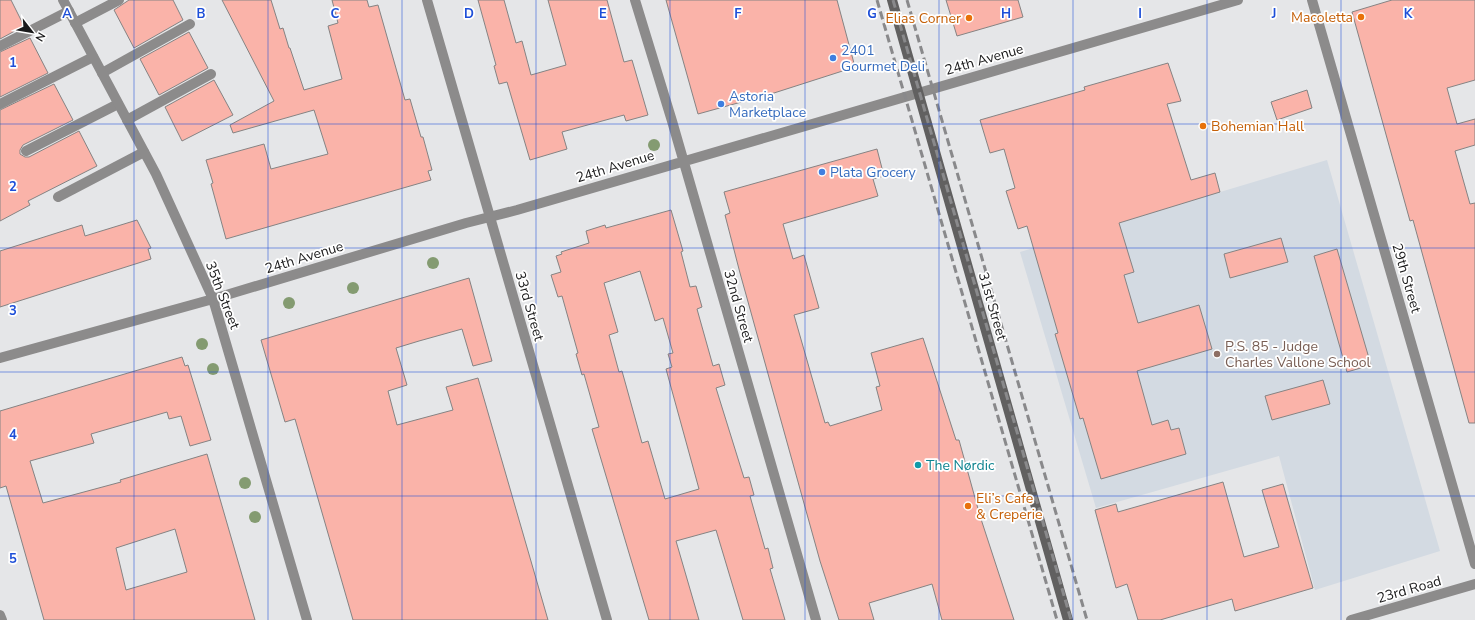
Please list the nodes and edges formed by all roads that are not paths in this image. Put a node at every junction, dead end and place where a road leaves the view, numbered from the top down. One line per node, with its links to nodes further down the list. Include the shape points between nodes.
1 (62, 0): 8 (street, 35th Street)
2 (119, 0): 9 (street)
3 (427, 0): 23 (street, 33rd Street)
4 (635, 0): 21 (street, 32nd Street)
5 (892, 0): 15 (street, 31st Street)
6 (1238, 0): 15 (street, 24th Avenue)
7 (1312, 0): 26 (street, 29th Street)
8 (69, 12): 9 (street, 35th Street); 11 (street)
9 (75, 23): 12 (street, 35th Street)
10 (190, 24): 13 (street)
11 (0, 46)
12 (93, 57): 13 (street, 35th Street); 16 (street)
13 (102, 72): 17 (street, 35th Street)
14 (211, 74): 18 (street)
15 (917, 93): 21 (street, 24th Avenue); 33 (street, 31st Street)
16 (0, 104)
17 (118, 104): 18 (street, 35th Street); 19 (street)
18 (127, 120): 20 (street, 35th Street)
19 (26, 151)
20 (144, 152): 22 (street); 24 (street, 35th Street)
21 (683, 161): 23 (street, 24th Avenue); 32 (street, 32nd Street)
22 (58, 197)
23 (490, 217): 24 (street, 24th Avenue); 31 (street, 33rd Street)
24 (213, 299): 25 (street, 24th Avenue); 30 (street, 35th Street)
25 (0, 358)
26 (1475, 564)
27 (1475, 584): 34 (street, 23rd Road)
28 (0, 615): 29 (street)
29 (2, 620)
30 (307, 620)
31 (607, 620)
32 (816, 620)
33 (1068, 620)
34 (1351, 620)

